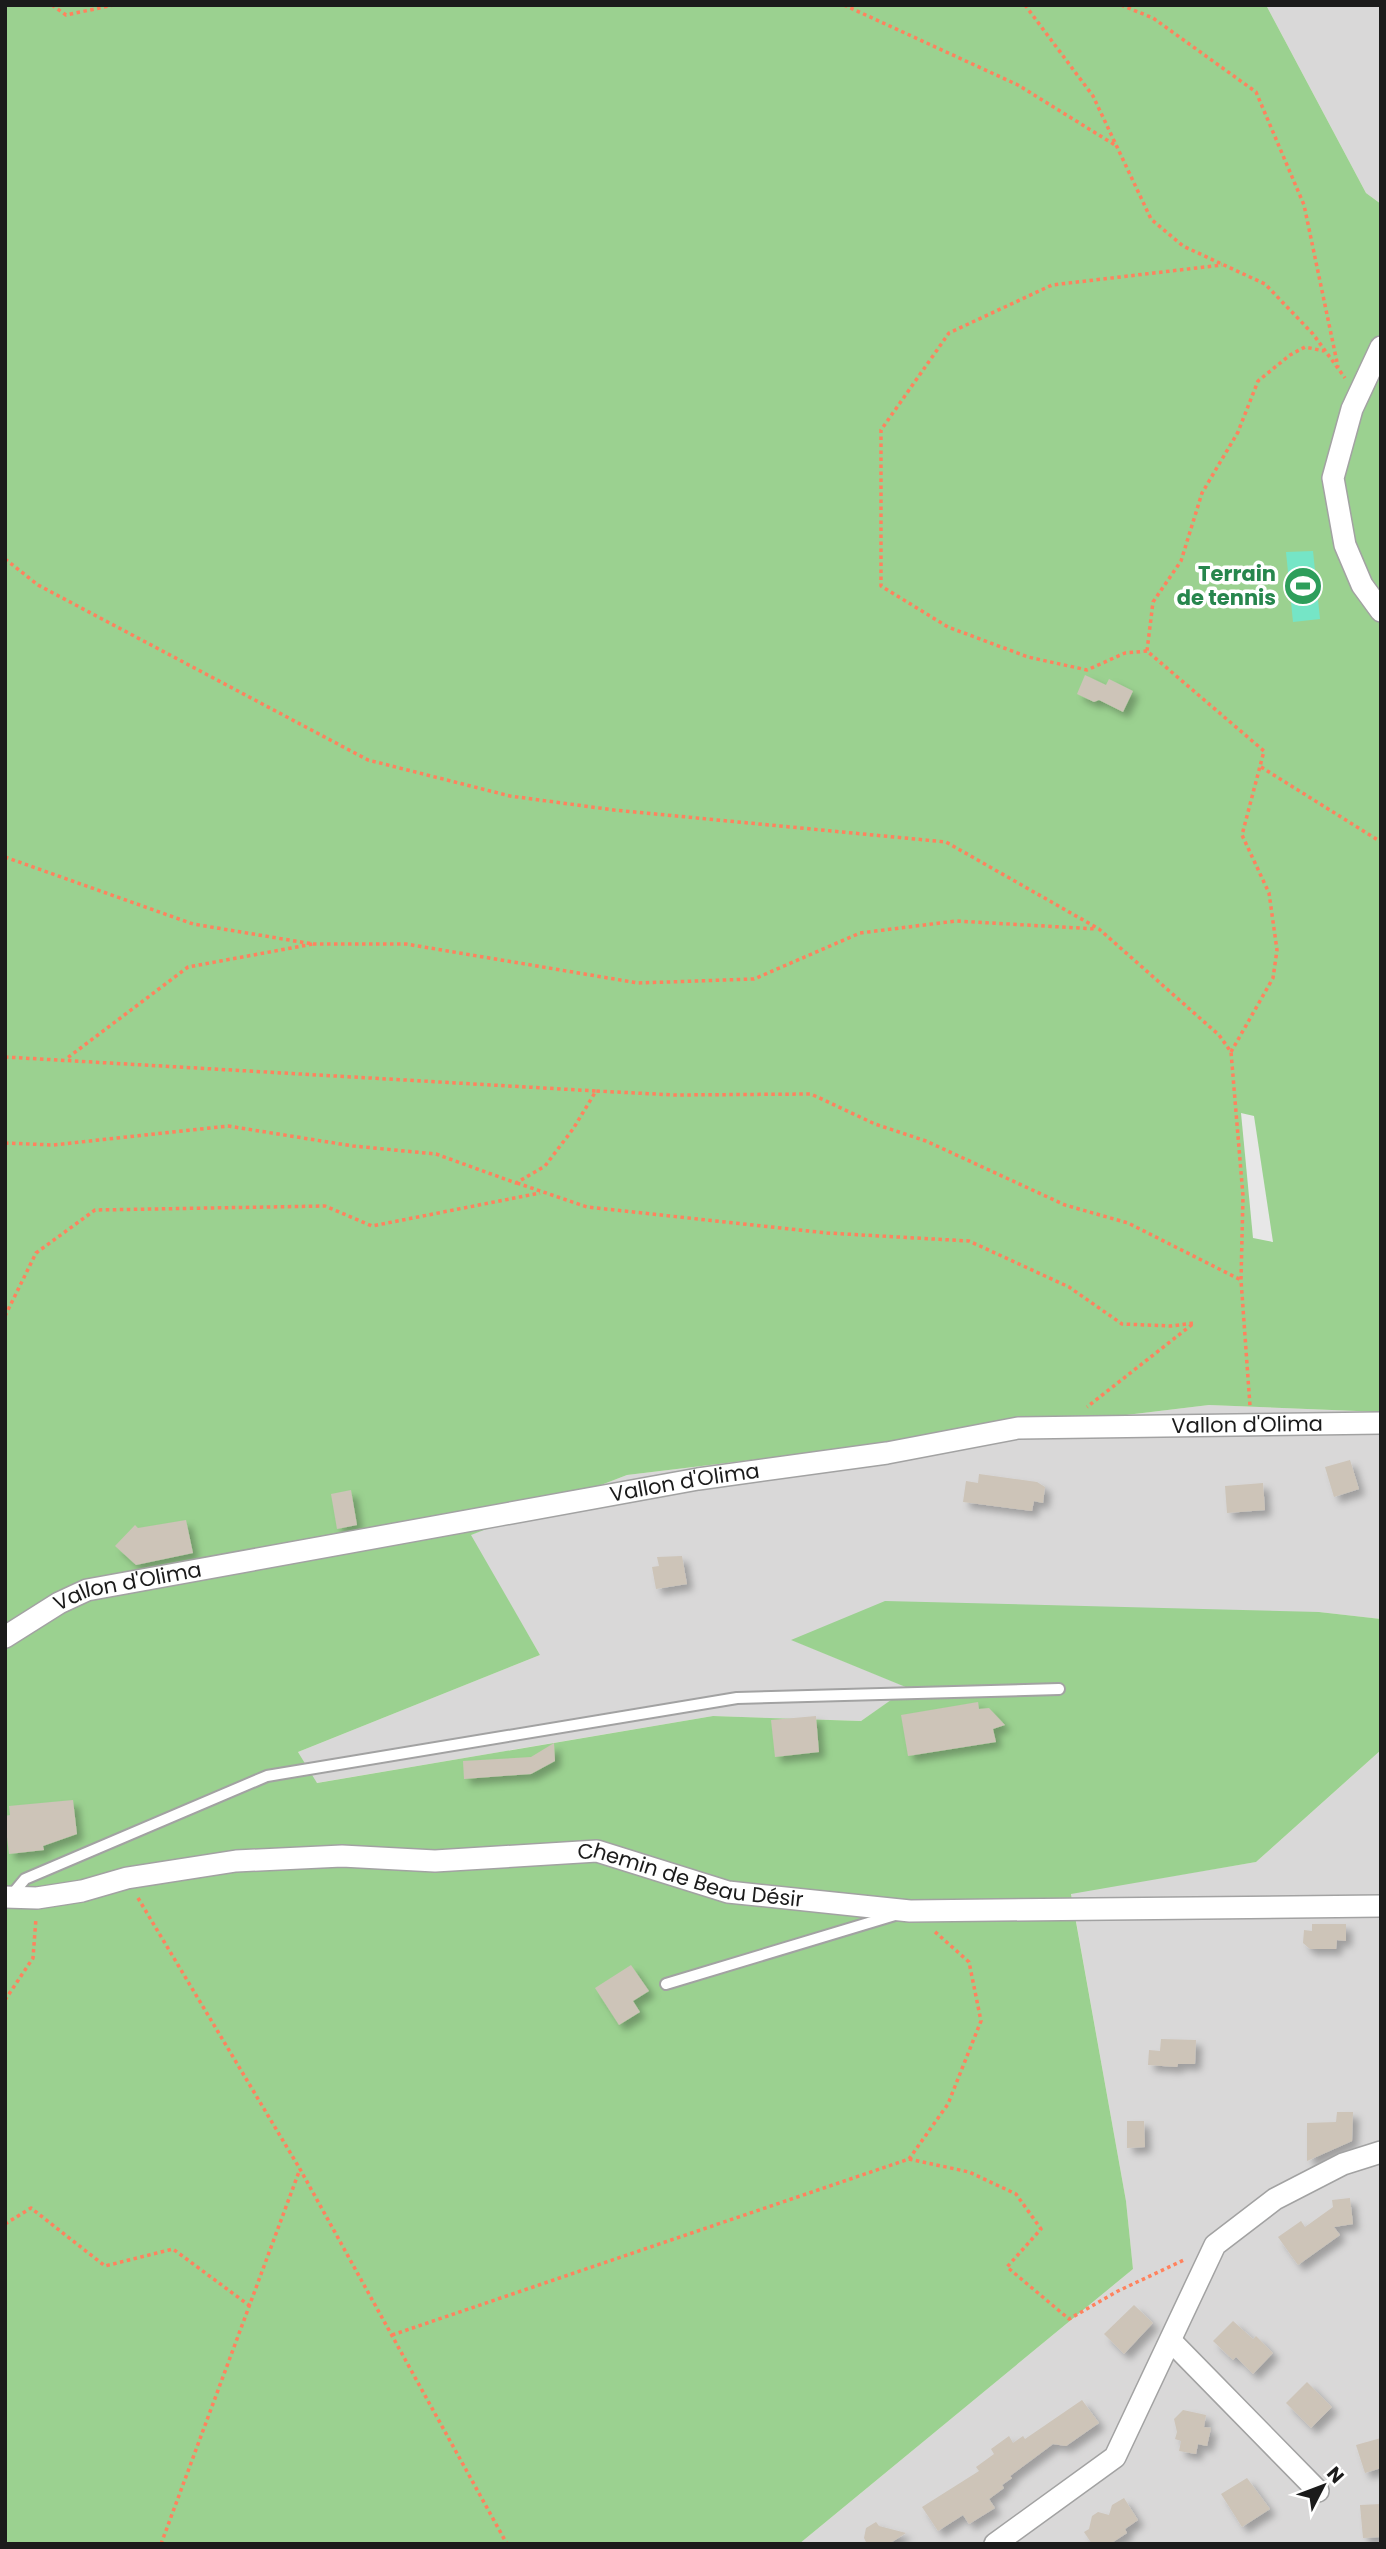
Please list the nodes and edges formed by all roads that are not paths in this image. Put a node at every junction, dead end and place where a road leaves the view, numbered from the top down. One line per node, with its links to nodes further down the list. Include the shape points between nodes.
1 (1381, 347): 2 (street, via 1352,409 1333,478 1345,545 1362,585)
2 (1381, 611)
3 (1381, 1423): 4 (street, Vallon d'Olima, via 1018,1428 887,1453 698,1479 87,1590)
4 (5, 1637)
5 (1059, 1689): 6 (lane, via 737,1698 267,1776 25,1879)
6 (8, 1897): 8 (street, Chemin de Beau Désir, via 82,1891 127,1878 236,1861 342,1856 435,1861 597,1850 728,1892)
7 (1381, 1906): 8 (street, Chemin de Beau Désir)
8 (910, 1911): 9 (lane)
9 (666, 1984)
10 (1381, 2152): 11 (street, via 1343,2164 1275,2199 1215,2245)
11 (1171, 2342): 12 (street); 13 (street, via 1115,2457)
12 (1318, 2491)
13 (1021, 2537): 14 (street)
14 (995, 2544)

